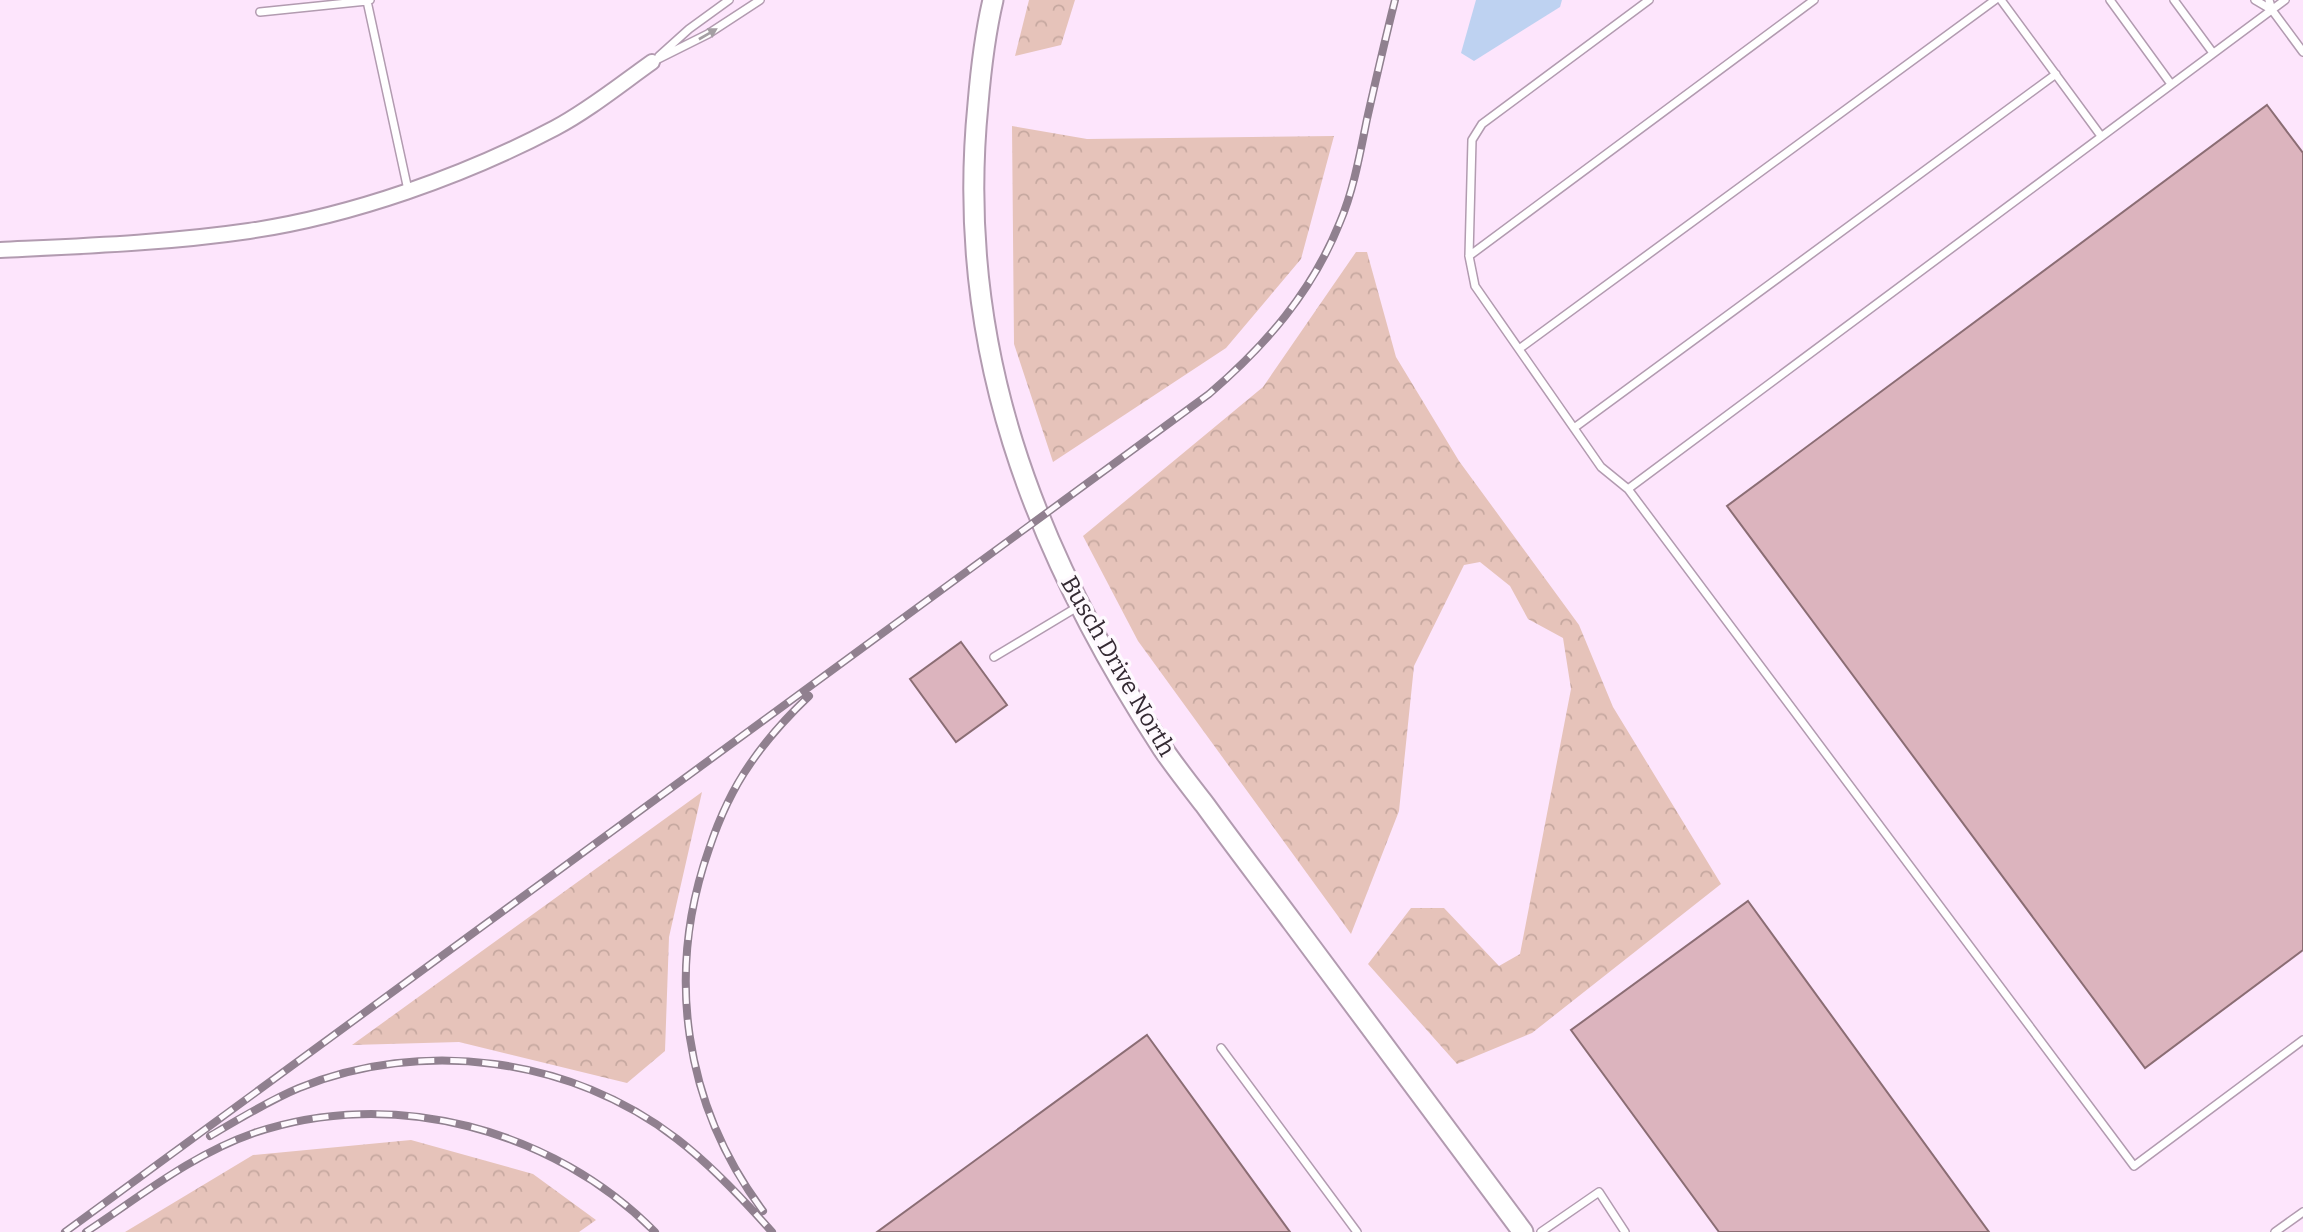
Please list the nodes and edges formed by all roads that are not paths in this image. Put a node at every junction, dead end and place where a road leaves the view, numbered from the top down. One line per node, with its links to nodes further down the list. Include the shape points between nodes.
1 (368, 0): 15 (lane); 22 (lane)
2 (729, 0): 18 (lane)
3 (760, 0): 18 (lane, one-way to 3, via 708,34)
4 (993, 0): 28 (street, Busch Drive North, via 973,152 977,264 990,362 1038,517)
5 (1649, 0): 24 (lane, via 1482,124 1472,139)
6 (1814, 0): 24 (lane)
7 (1995, 0): 25 (lane)
8 (2001, 0): 19 (lane)
9 (2109, 0): 20 (lane)
10 (2174, 0): 17 (lane)
11 (2255, 0): 14 (lane)
12 (2269, 0): 14 (lane)
13 (2285, 0): 14 (lane)
14 (2272, 10): 16 (lane); 17 (lane)
15 (260, 12)
16 (2303, 52)
17 (2213, 53): 20 (lane)
18 (652, 62): 22 (street, via 557,127)
19 (2056, 74): 21 (lane); 26 (lane)
20 (2171, 84): 21 (lane)
21 (2101, 136): 27 (lane)
22 (408, 190): 23 (street, via 351,210 250,231)
23 (0, 250)
24 (1469, 256): 25 (lane, via 1475,286)
25 (1519, 349): 26 (lane)
26 (1574, 428): 27 (lane, via 1601,467)
27 (1628, 489): 30 (lane, via 2134,1166)
28 (1080, 605): 29 (lane); 34 (street, Busch Drive North, via 1164,750)
29 (994, 657)
30 (2303, 1041)
31 (1221, 1048): 33 (lane)
32 (2303, 1212): 37 (lane)
33 (1357, 1232)
34 (1522, 1232)
35 (1541, 1232): 36 (lane, via 1599,1192)
36 (1625, 1232)
37 (2276, 1232)

